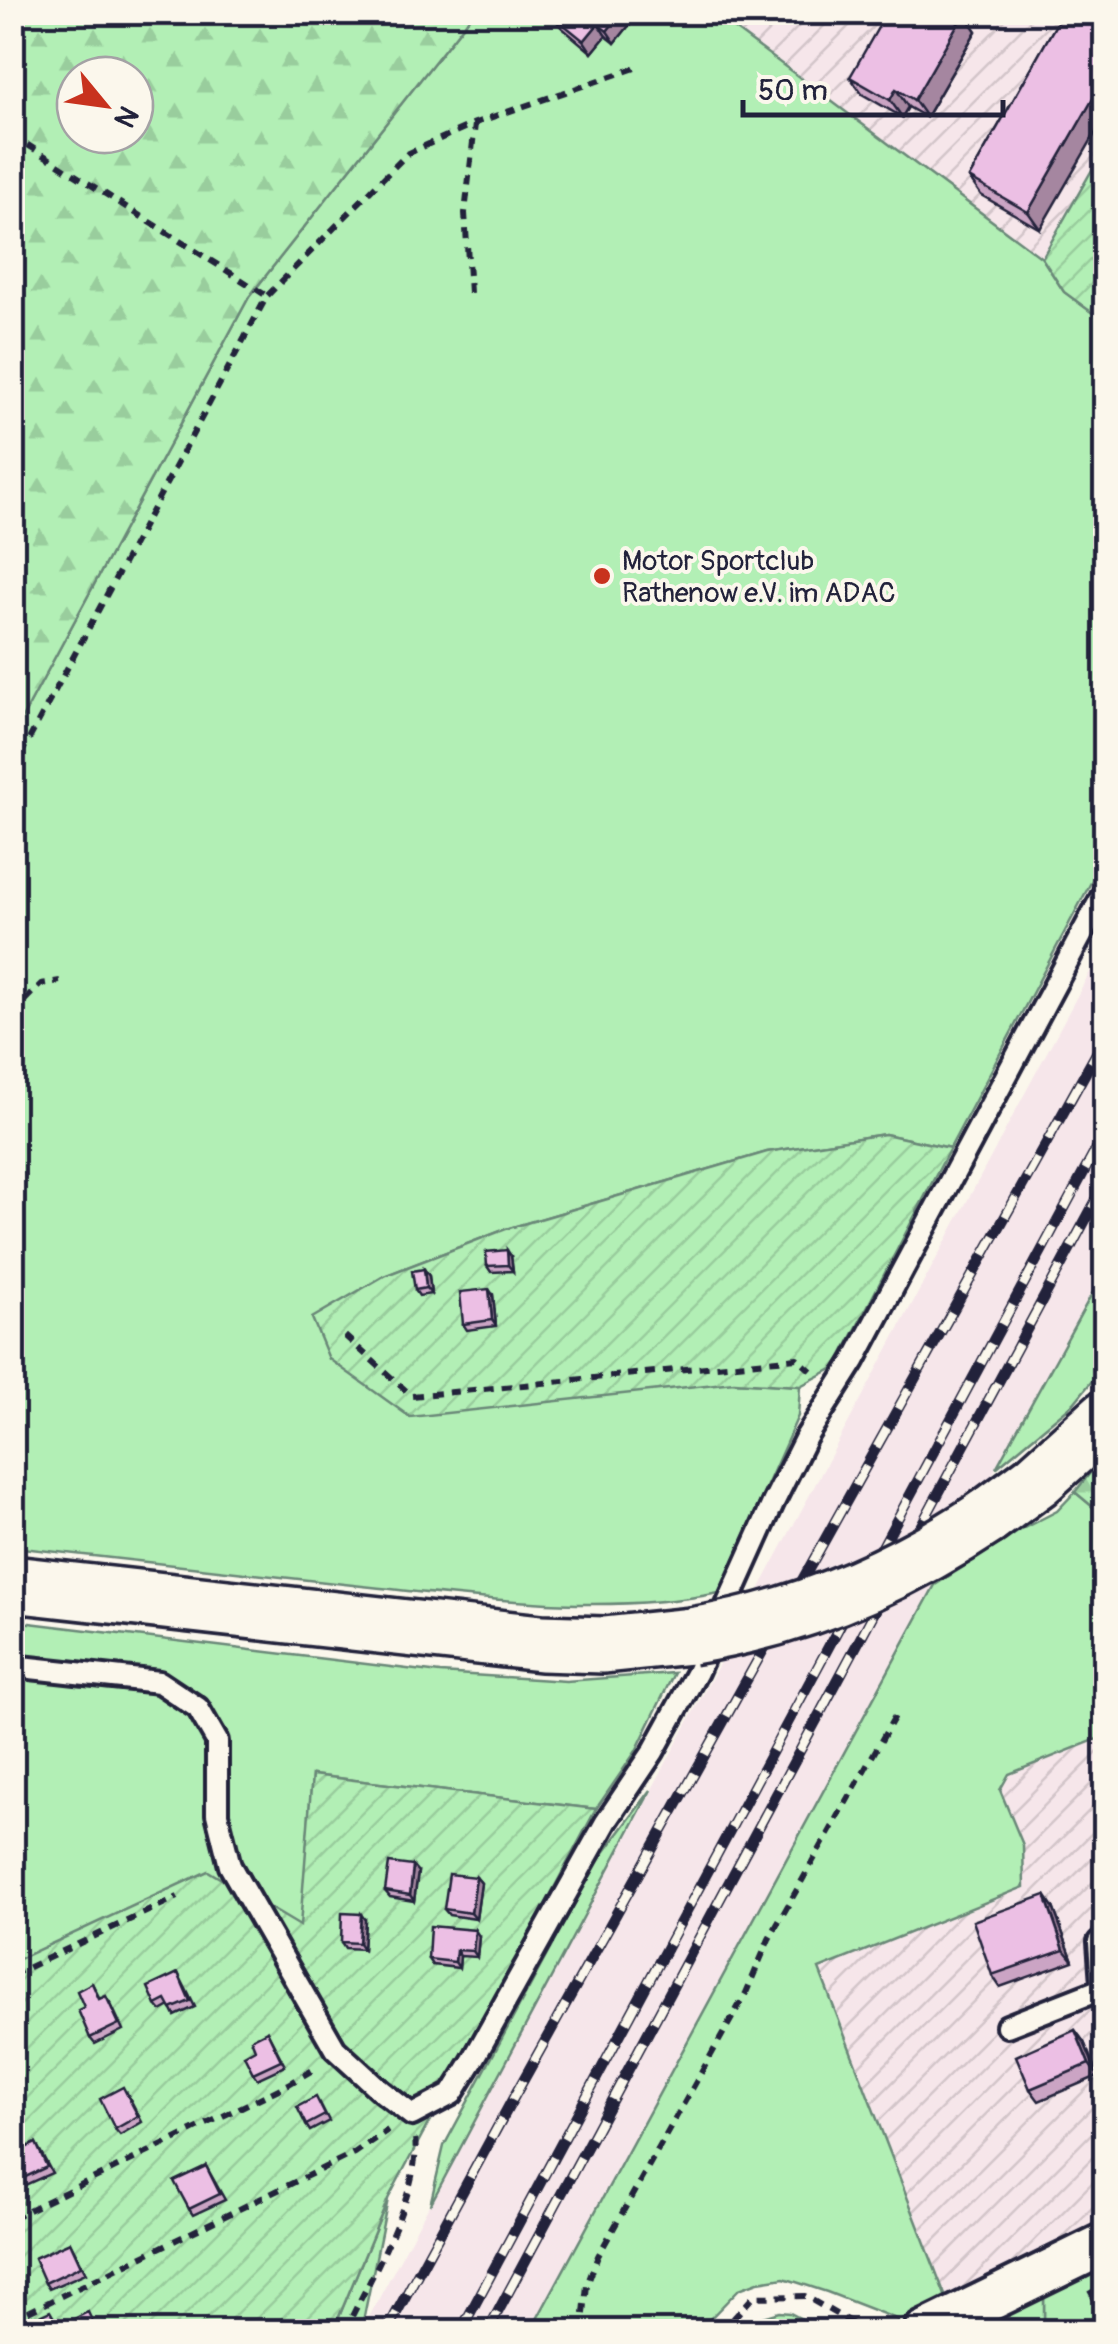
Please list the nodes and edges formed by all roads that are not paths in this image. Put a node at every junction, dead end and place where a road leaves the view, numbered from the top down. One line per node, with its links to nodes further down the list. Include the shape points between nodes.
1 (1106, 889): 4 (lane, via 854,1361 806,1437 654,1752 606,1822 452,2094 412,2115 335,2050 230,1866 216,1814 217,1742 198,1708 159,1682)
2 (1106, 1418): 3 (main road, bridge, via 987,1517 870,1584 787,1614 691,1636 541,1643)
3 (12, 1584)
4 (12, 1666)
5 (1106, 1936): 6 (lane, via 1099,1942 1099,1990)
6 (1007, 2026)
7 (1106, 2243): 8 (street)
8 (924, 2332)

